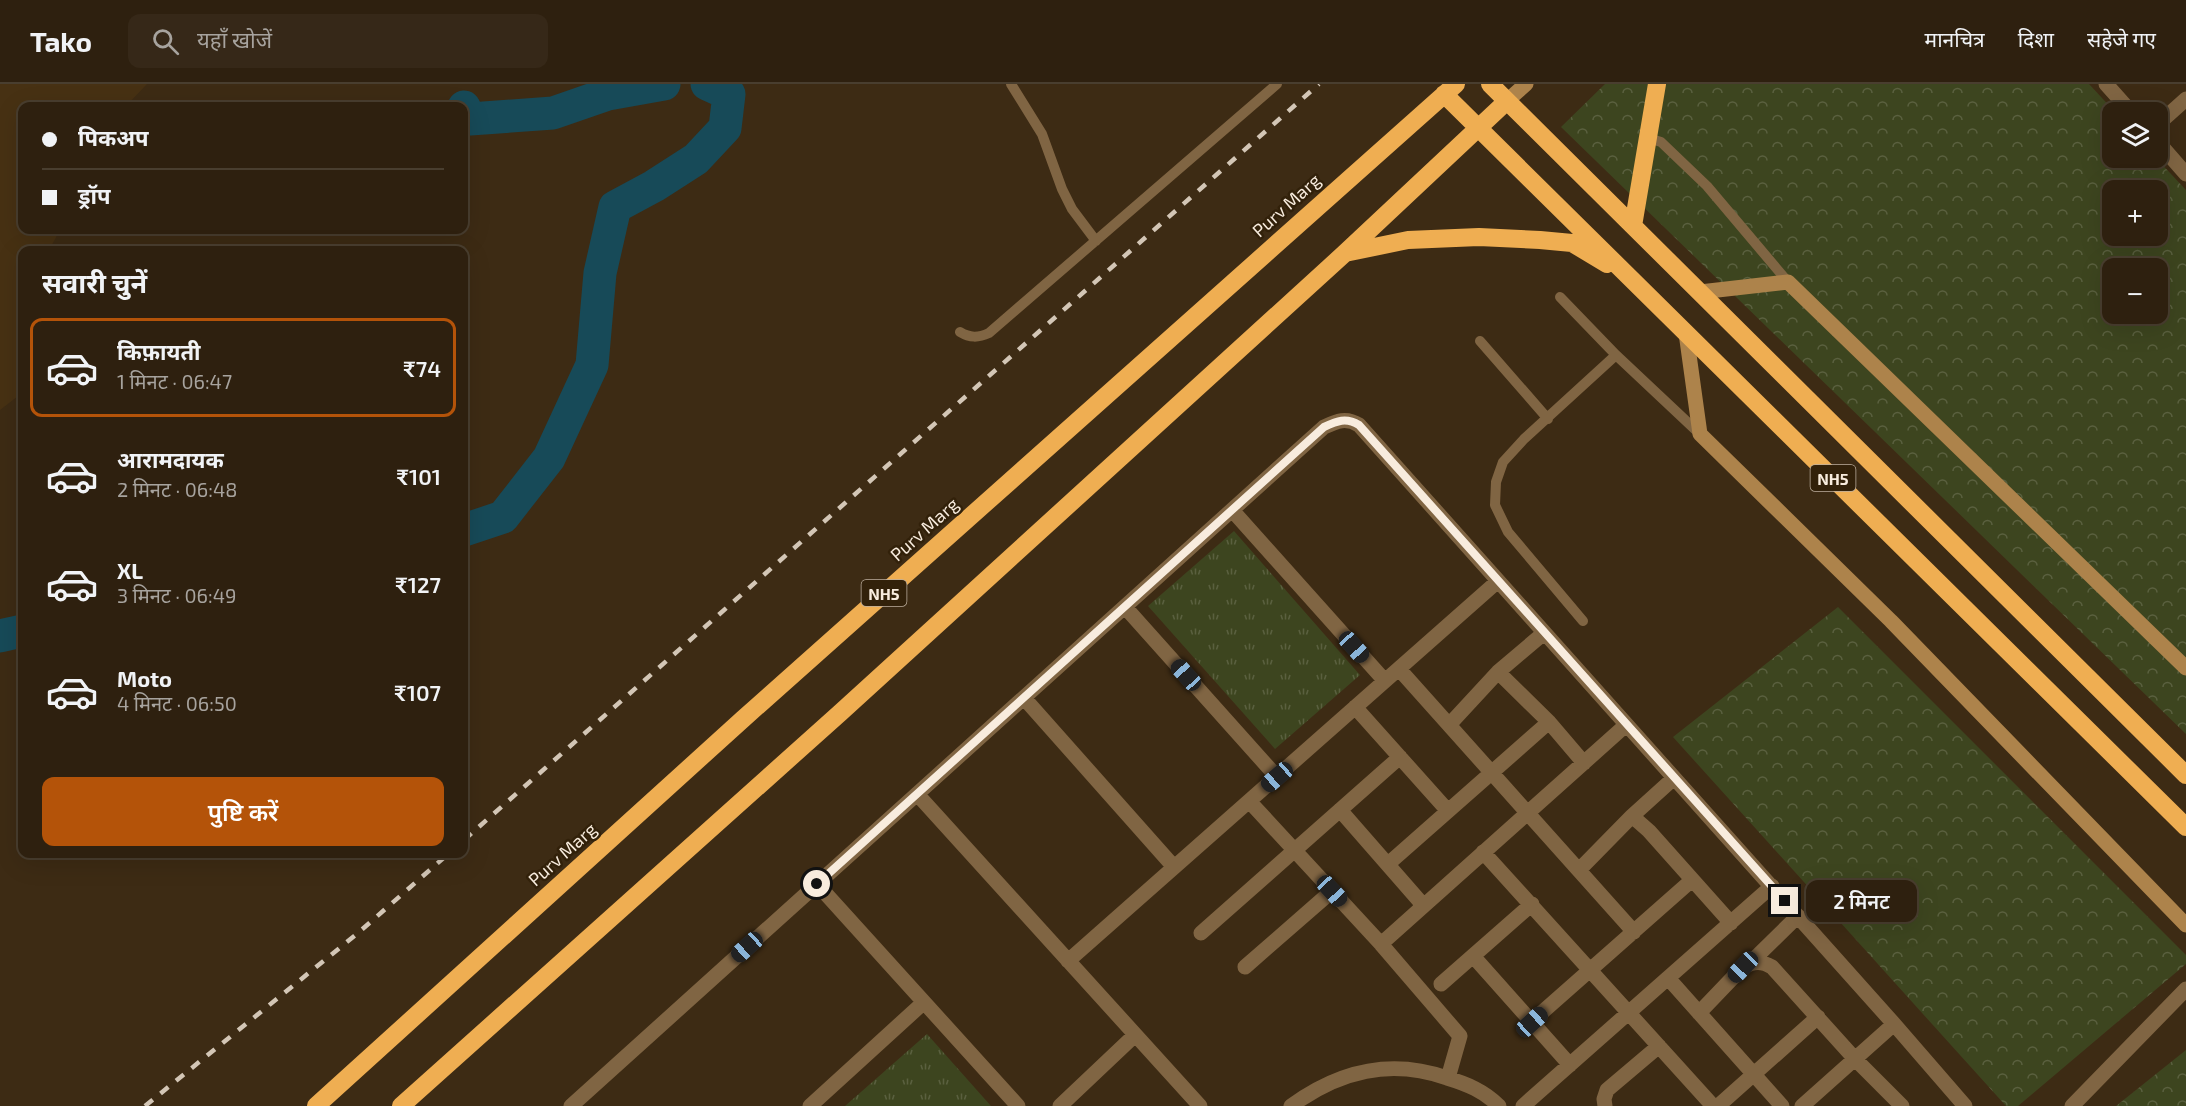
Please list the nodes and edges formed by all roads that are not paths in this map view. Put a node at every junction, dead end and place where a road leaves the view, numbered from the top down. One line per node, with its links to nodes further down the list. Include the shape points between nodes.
1 (1011, 84): 17 (lane, via 1042,134 1072,208)
2 (1277, 84): 17 (lane)
3 (1490, 84): 9 (highway, NH5)
4 (1526, 84): 9 (street)
5 (1657, 84): 13 (highway)
6 (2106, 84): 10 (street)
7 (1450, 89): 12 (highway, NH5); 94 (highway, Purv Marg / NH5)
8 (2186, 99): 11 (street)
9 (1508, 101): 12 (highway); 16 (highway, NH5)
10 (2122, 102)
11 (2168, 115)
12 (1479, 129): 18 (highway); 19 (highway, NH5)
13 (1648, 138): 16 (highway); 20 (lane, via 1661,142 1707,186)
14 (2168, 154): 15 (street)
15 (2186, 174)
16 (1633, 226): 21 (highway, NH5)
17 (1096, 241): 23 (lane, via 989,333 973,337)
18 (1345, 253): 19 (highway, via 1408,240 1540,240 1572,243); 95 (highway, via 849,705)
19 (1632, 279): 24 (highway, NH5)
20 (1788, 282): 21 (street); 35 (street)
21 (1700, 292): 46 (highway, NH5)
22 (1560, 297): 26 (lane)
23 (960, 332)
24 (1686, 333): 28 (street); 55 (highway, NH5)
25 (1480, 341): 27 (lane)
26 (1616, 356): 27 (lane); 28 (lane)
27 (1548, 419): 32 (lane, via 1503,462 1496,482 1495,505 1508,532)
28 (1700, 434): 69 (street, via 1891,621)
29 (1232, 510): 30 (street, via 1324,427 1344,419 1352,421); 31 (street); 37 (street)
30 (1498, 581): 33 (street); 34 (street)
31 (1125, 607): 38 (street); 47 (street)
32 (1584, 621)
33 (1544, 633): 36 (street); 42 (street)
34 (1399, 669): 37 (street); 41 (street)
35 (2186, 669)
36 (1498, 672): 40 (street); 41 (street)
37 (1385, 681): 39 (street)
38 (1023, 698): 49 (street); 59 (street)
39 (1355, 707): 43 (street); 47 (street)
40 (1549, 722): 44 (street); 45 (street)
41 (1449, 725): 45 (street)
42 (1626, 725): 44 (street); 48 (street)
43 (1400, 757): 51 (street); 52 (street)
44 (1584, 763): 53 (street)
45 (1491, 773): 52 (street); 53 (street)
46 (2186, 775)
47 (1277, 777): 50 (street)
48 (1674, 778): 54 (street); 63 (street)
49 (917, 794): 62 (street); 74 (street)
50 (1249, 801): 56 (street); 59 (street)
51 (1340, 810): 56 (street); 58 (street)
52 (1448, 811): 58 (street)
53 (1526, 813): 57 (street); 60 (street)
54 (1632, 816): 60 (street); 61 (street)
55 (2186, 827)
56 (1294, 851): 64 (street); 71 (street)
57 (1483, 852): 65 (street); 66 (street)
58 (1388, 864): 65 (street)
59 (1174, 867): 74 (street)
60 (1579, 870): 70 (street)
61 (1692, 880): 68 (street); 70 (street)
62 (817, 884): 81 (street); 96 (street)
63 (1772, 886): 67 (street); 68 (street)
64 (1332, 891): 72 (street); 76 (street)
65 (1424, 904): 72 (street)
66 (1532, 904): 73 (street); 77 (street)
67 (1798, 916): 75 (street); 86 (street)
68 (1731, 923): 78 (street)
69 (2186, 925)
70 (1634, 932): 77 (street)
71 (1201, 933)
72 (1381, 944): 92 (street, via 1460,1036)
73 (1473, 956): 79 (street); 85 (street)
74 (1068, 961): 87 (street)
75 (1750, 963): 83 (street); 84 (street, via 1772,967)
76 (1245, 967)
77 (1591, 970): 82 (street); 85 (street)
78 (1668, 978): 82 (street); 83 (street)
79 (1441, 984)
80 (2186, 989): 110 (street)
81 (924, 1003): 97 (street); 98 (street)
82 (1629, 1012): 88 (street); 90 (street)
83 (1699, 1013): 91 (street)
84 (1818, 1017): 89 (street); 91 (street)
85 (1532, 1022): 90 (street)
86 (1894, 1024): 89 (street); 109 (street)
87 (1135, 1035): 99 (street); 100 (street)
88 (1659, 1046): 93 (street, via 1607,1090); 104 (street)
89 (1855, 1059): 107 (street); 108 (street)
90 (1570, 1065): 103 (street)
91 (1754, 1074): 105 (street); 106 (street)
92 (1448, 1078): 101 (street, via 1403,1068 1366,1071 1314,1089); 102 (street, via 1470,1086)
93 (1601, 1104)
94 (316, 1106)
95 (400, 1106)
96 (571, 1106)
97 (810, 1106)
98 (1018, 1106)
99 (1060, 1106)
100 (1200, 1106)
101 (1291, 1106)
102 (1499, 1106)
103 (1524, 1106)
104 (1713, 1106)
105 (1718, 1106)
106 (1782, 1106)
107 (1802, 1106)
108 (1902, 1106)
109 (1965, 1106)
110 (2072, 1106)

